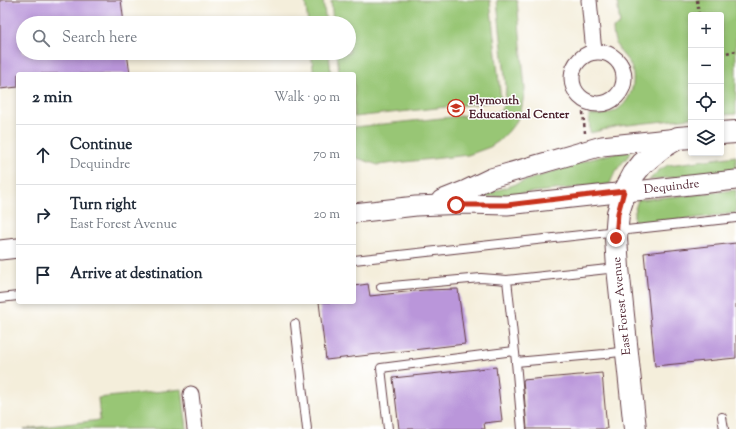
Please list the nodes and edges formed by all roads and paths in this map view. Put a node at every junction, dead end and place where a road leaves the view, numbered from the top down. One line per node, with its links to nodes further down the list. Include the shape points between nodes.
1 (589, 0): 5 (street)
2 (697, 0): 3 (path)
3 (699, 12)
4 (736, 51): 6 (path)
5 (594, 52): 7 (street, via 580,59 572,74 574,90); 7 (street, via 612,56 623,70 624,79 622,88 610,101 593,104)
6 (724, 53)
7 (586, 101): 11 (path, via 583,112)
8 (736, 132): 9 (main road)
9 (724, 133)
10 (684, 137): 13 (main road, East Forest Avenue, via 661,148 642,164); 14 (street, Dequindre, via 602,146 491,178 450,197)
11 (585, 138)
12 (736, 180): 13 (street, Dequindre)
13 (624, 191): 14 (street, Dequindre, via 507,205); 17 (main road, East Forest Avenue, via 618,213)
14 (416, 206): 15 (street, Dequindre)
15 (356, 213)
16 (736, 218): 17 (lane)
17 (617, 231): 20 (lane); 21 (main road, East Forest Avenue)
18 (16, 248): 19 (street)
19 (0, 250)
20 (356, 260)
21 (618, 268): 22 (lane); 28 (main road, East Forest Avenue)
22 (507, 280): 23 (lane, via 481,278); 27 (lane)
23 (381, 287)
24 (16, 296): 25 (lane)
25 (0, 298)
26 (295, 324): 33 (lane)
27 (514, 351): 29 (lane); 34 (lane, via 381,368)
28 (627, 351): 29 (lane); 36 (main road, East Forest Avenue)
29 (516, 362): 35 (lane)
30 (191, 394): 32 (street)
31 (722, 418): 37 (lane)
32 (195, 429)
33 (307, 429)
34 (388, 429)
35 (522, 429)
36 (635, 429)
37 (724, 429)

